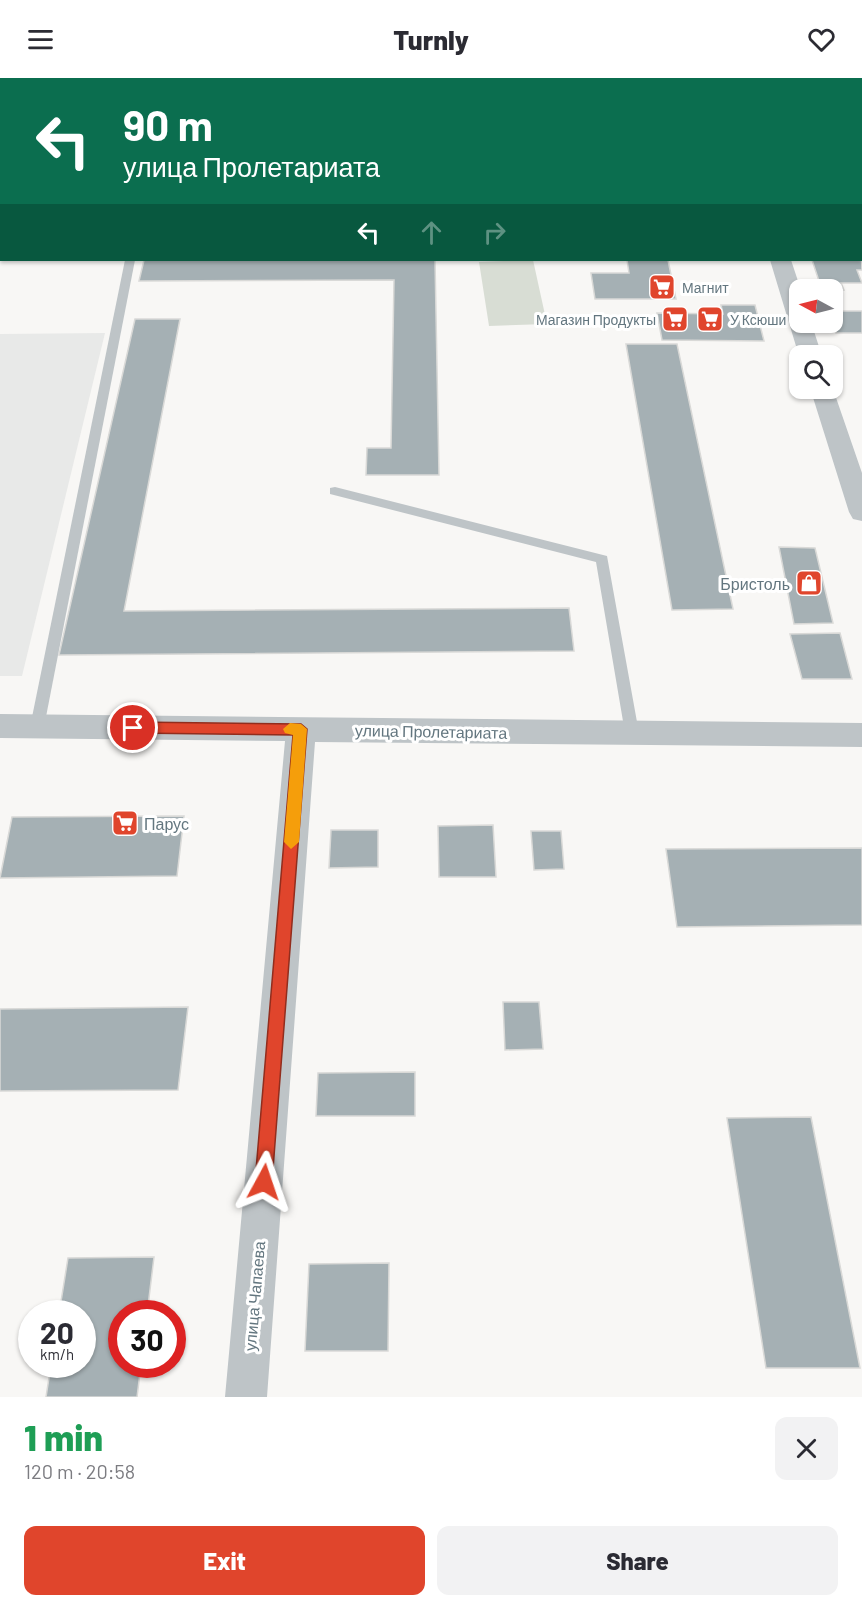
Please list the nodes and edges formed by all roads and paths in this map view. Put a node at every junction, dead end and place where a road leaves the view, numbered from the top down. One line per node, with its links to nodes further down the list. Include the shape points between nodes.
1 (130, 261): 8 (lane)
2 (780, 261): 3 (street)
3 (789, 287)
4 (826, 399): 6 (street)
5 (335, 491): 10 (lane, via 602,559)
6 (862, 512)
7 (0, 726): 8 (street, улица Пролетариата)
8 (37, 727): 9 (street, улица Пролетариата)
9 (301, 729): 10 (street, улица Пролетариата); 12 (street, улица Чапаева)
10 (632, 733): 11 (street, улица Пролетариата)
11 (862, 735)
12 (246, 1397)

